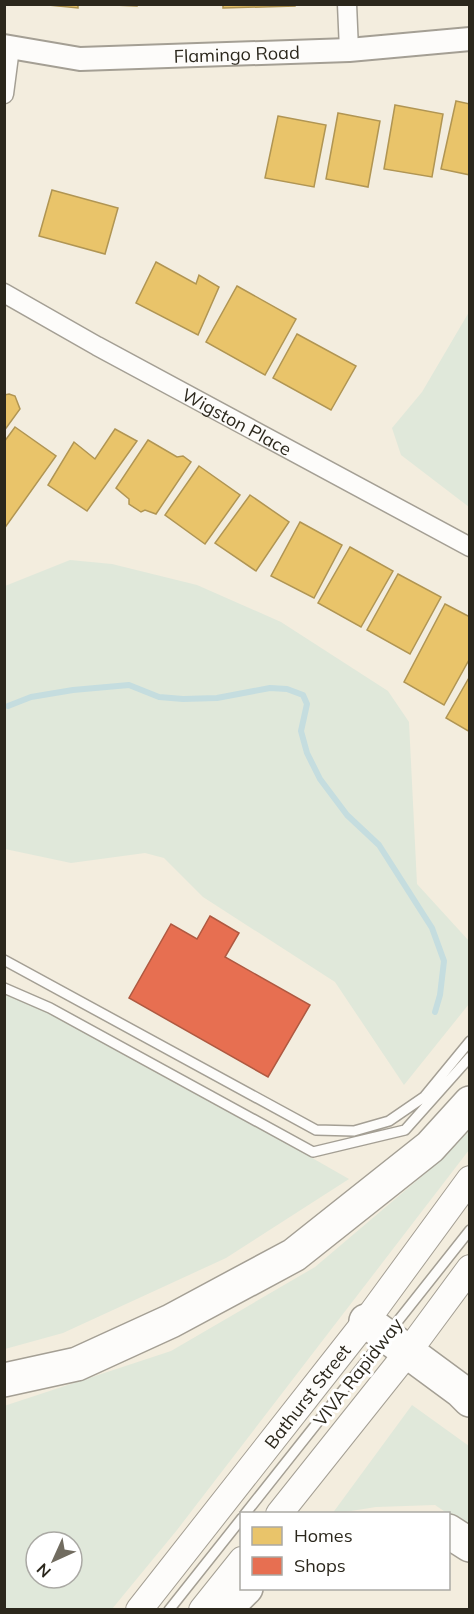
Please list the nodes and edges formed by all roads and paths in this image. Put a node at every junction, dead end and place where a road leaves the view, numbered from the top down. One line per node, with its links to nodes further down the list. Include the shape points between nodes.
1 (346, 4): 4 (street)
2 (470, 39): 4 (street, Flamingo Road)
3 (7, 47): 4 (street, Flamingo Road, via 80,59); 5 (street)
4 (349, 50)
5 (4, 94)
6 (4, 293): 7 (street, Wigston Place)
7 (470, 547)
8 (4, 960): 10 (lane, via 316,1130 354,1131 389,1121 424,1097)
9 (4, 988): 11 (lane, via 50,1008 313,1152 405,1130)
10 (470, 1041)
11 (470, 1057)
12 (470, 1103): 17 (highway, via 430,1147 294,1255 171,1321 76,1364)
13 (470, 1179): 16 (main road, Bathurst Street)
14 (470, 1230): 16 (lane, VIVA Rapidway)
15 (470, 1268): 16 (main road, Bathurst Street)
16 (387, 1337): 18 (highway); 19 (lane, VIVA Rapidway); 20 (main road, Bathurst Street); 26 (main road, Bathurst Street)
17 (4, 1380)
18 (470, 1400)
19 (247, 1512)
20 (280, 1512)
21 (240, 1521): 27 (lane)
22 (450, 1532): 23 (highway)
23 (470, 1545)
24 (240, 1562): 28 (main road)
25 (244, 1590): 29 (highway)
26 (139, 1610)
27 (169, 1610)
28 (202, 1610)
29 (224, 1610)

